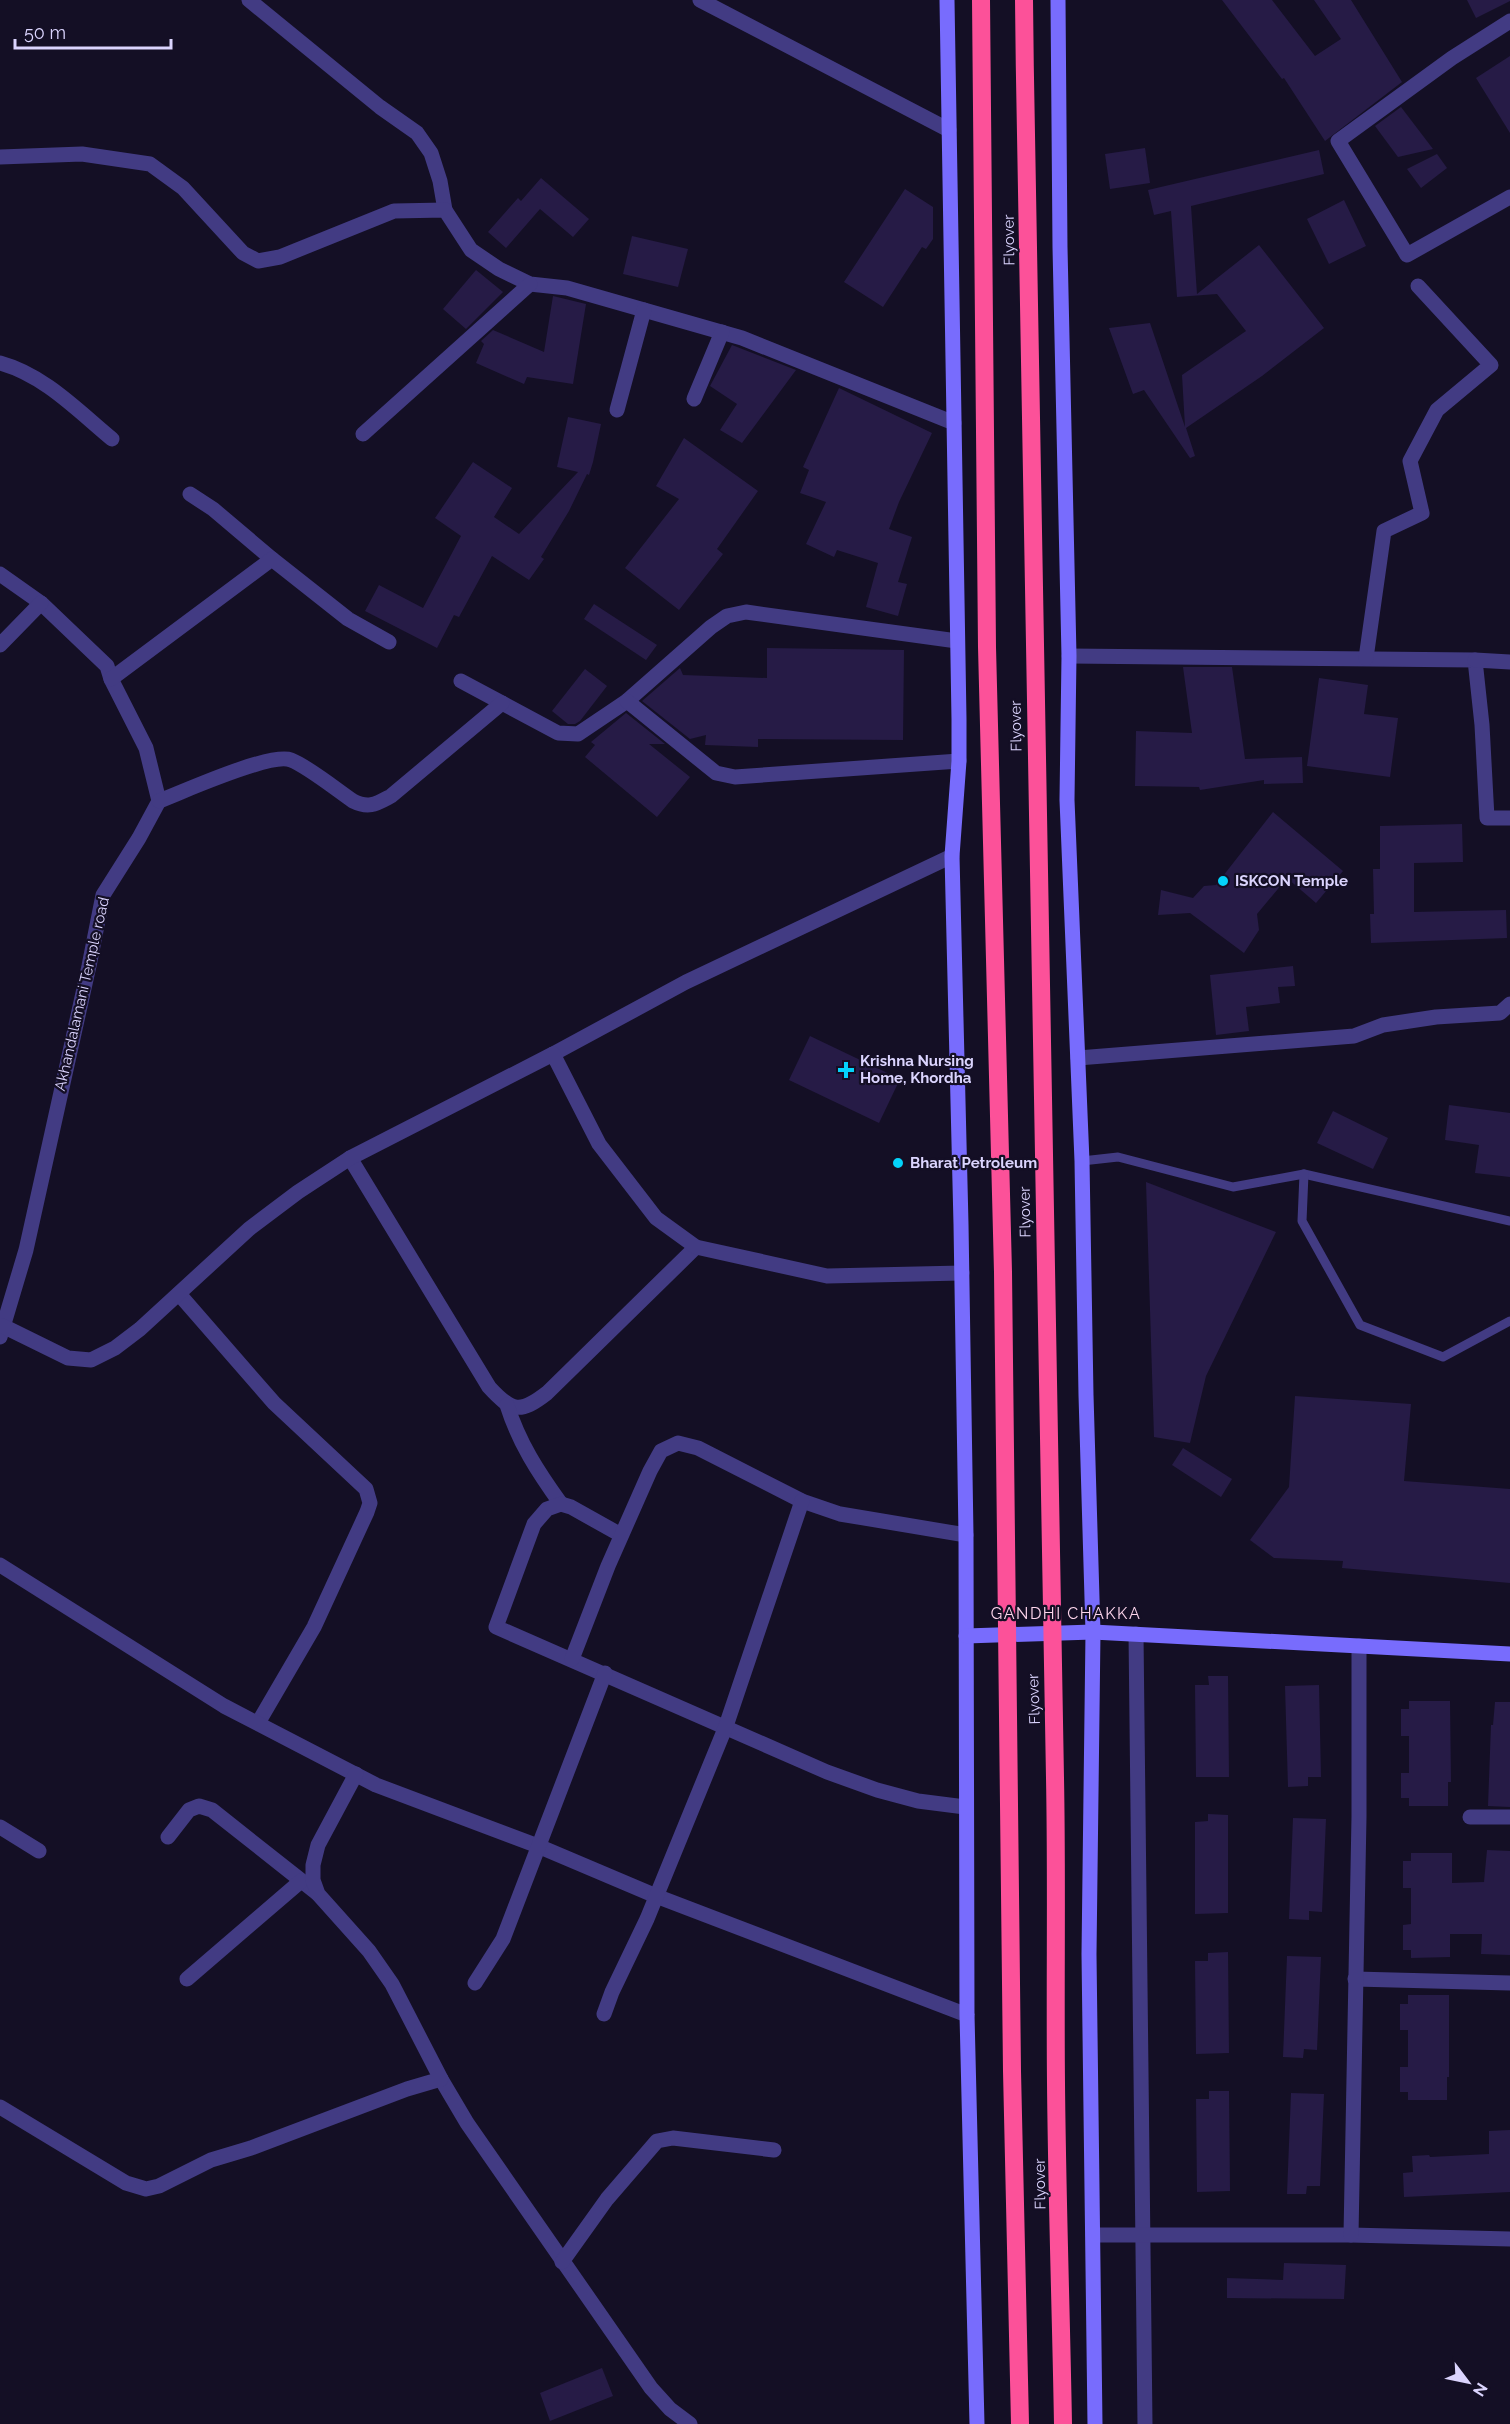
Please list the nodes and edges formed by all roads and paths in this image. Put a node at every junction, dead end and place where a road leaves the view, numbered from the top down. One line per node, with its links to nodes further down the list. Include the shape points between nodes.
1 (249, 0): 11 (street, via 417,133 431,153)
2 (700, 0): 8 (street)
3 (947, 0): 8 (street)
4 (981, 0): 95 (highway, Flyover, via 987,647 1003,1272)
5 (1024, 0): 96 (highway, Flyover)
6 (1058, 0): 29 (street)
7 (1510, 21): 10 (street, via 1338,141 1407,255)
8 (949, 130): 19 (street)
9 (0, 157): 11 (street, via 82,154 150,164 183,188 243,253 258,261 280,257 394,211)
10 (1510, 197)
11 (445, 210): 12 (street, via 471,250)
12 (530, 284): 14 (street, via 567,288); 20 (street)
13 (1418, 286): 30 (street, via 1491,365 1437,410 1410,461 1422,513 1384,531)
14 (644, 310): 15 (street); 18 (street)
15 (722, 332): 17 (street); 19 (street)
16 (0, 363): 21 (street, via 44,382)
17 (694, 399)
18 (617, 410)
19 (954, 423): 27 (street)
20 (363, 434)
21 (112, 439)
22 (190, 494): 23 (street)
23 (273, 559): 26 (street, via 348,619); 33 (street)
24 (0, 574): 25 (street)
25 (41, 603): 28 (street); 33 (street, via 107,666)
26 (390, 642)
27 (957, 642): 35 (street, via 746,612 728,616 711,627); 37 (street)
28 (0, 645)
29 (1069, 656): 30 (street); 43 (street, via 1067,800)
30 (1366, 658): 31 (street)
31 (1475, 660): 32 (street); 39 (street, via 1487,818)
32 (1510, 662)
33 (111, 679): 38 (street, via 146,748)
34 (461, 681): 36 (street)
35 (627, 701): 36 (street, via 578,734 558,732); 37 (street, via 708,767 735,777)
36 (502, 703): 38 (street, via 391,796 370,806 353,801 290,760 276,759)
37 (959, 761): 40 (street)
38 (159, 801): 52 (street, Akhandalamani Temple road, via 103,895 26,1250)
39 (1510, 818)
40 (952, 856): 42 (street, via 686,982); 49 (street)
41 (1510, 1004): 43 (street, via 1500,1013 1383,1025 1354,1036)
42 (553, 1054): 44 (street); 48 (street, via 599,1144 656,1218)
43 (1078, 1058): 45 (street)
44 (350, 1158): 50 (street, via 249,1229); 53 (street, via 489,1387)
45 (1082, 1161): 46 (lane, via 1118,1157 1233,1187); 59 (street)
46 (1304, 1174): 47 (lane); 51 (lane, via 1302,1221 1360,1325 1443,1357)
47 (1510, 1221)
48 (696, 1247): 49 (street, via 827,1276); 53 (street, via 547,1393 524,1407)
49 (962, 1274): 57 (street)
50 (179, 1294): 52 (street, via 115,1348 91,1360 68,1358); 66 (street, via 274,1403 370,1497 368,1512 314,1627)
51 (1510, 1321)
52 (2, 1332)
53 (507, 1405): 55 (street, via 529,1458)
54 (802, 1501): 56 (street, via 698,1448 678,1443 662,1451 650,1470); 57 (street, via 840,1514); 67 (street)
55 (561, 1504): 56 (street); 64 (street, via 547,1509 534,1524 496,1627)
56 (621, 1535): 64 (street)
57 (966, 1535): 61 (street)
58 (0, 1565): 66 (street, via 224,1706)
59 (1093, 1632): 60 (street); 61 (street); 88 (street, via 1089,1954)
60 (1136, 1634): 62 (street); 89 (street)
61 (966, 1636): 69 (street)
62 (1359, 1646): 63 (street); 80 (street)
63 (1510, 1654)
64 (572, 1659): 65 (street)
65 (604, 1673): 67 (street); 74 (street)
66 (258, 1723): 68 (street)
67 (726, 1726): 69 (street, via 826,1772 877,1790 918,1801); 78 (street)
68 (356, 1774): 74 (street); 77 (street, via 318,1845 313,1865)
69 (965, 1807): 84 (street)
70 (1470, 1817): 71 (street)
71 (1510, 1818)
72 (0, 1827): 75 (street)
73 (168, 1837): 76 (street, via 189,1810 199,1806 212,1810)
74 (538, 1846): 78 (street); 81 (street, via 503,1940)
75 (39, 1851)
76 (301, 1881): 77 (street); 79 (street)
77 (318, 1894): 85 (street, via 369,1951 392,1984)
78 (656, 1896): 83 (street); 84 (street)
79 (187, 1979)
80 (1355, 1979): 82 (street); 90 (street)
81 (476, 1983)
82 (1510, 1983)
83 (604, 2014)
84 (967, 2015): 94 (street)
85 (441, 2079): 86 (street, via 211,2160 146,2189 126,2183); 92 (street)
86 (1, 2112)
87 (774, 2150): 92 (street, via 674,2138 657,2141 607,2199)
88 (1093, 2235): 89 (street); 97 (street)
89 (1145, 2235): 90 (street); 98 (street)
90 (1351, 2235): 91 (street)
91 (1510, 2239)
92 (562, 2262): 93 (street, via 651,2388)
93 (690, 2424)
94 (977, 2424)
95 (1020, 2424)
96 (1063, 2424)
97 (1095, 2424)
98 (1145, 2424)

